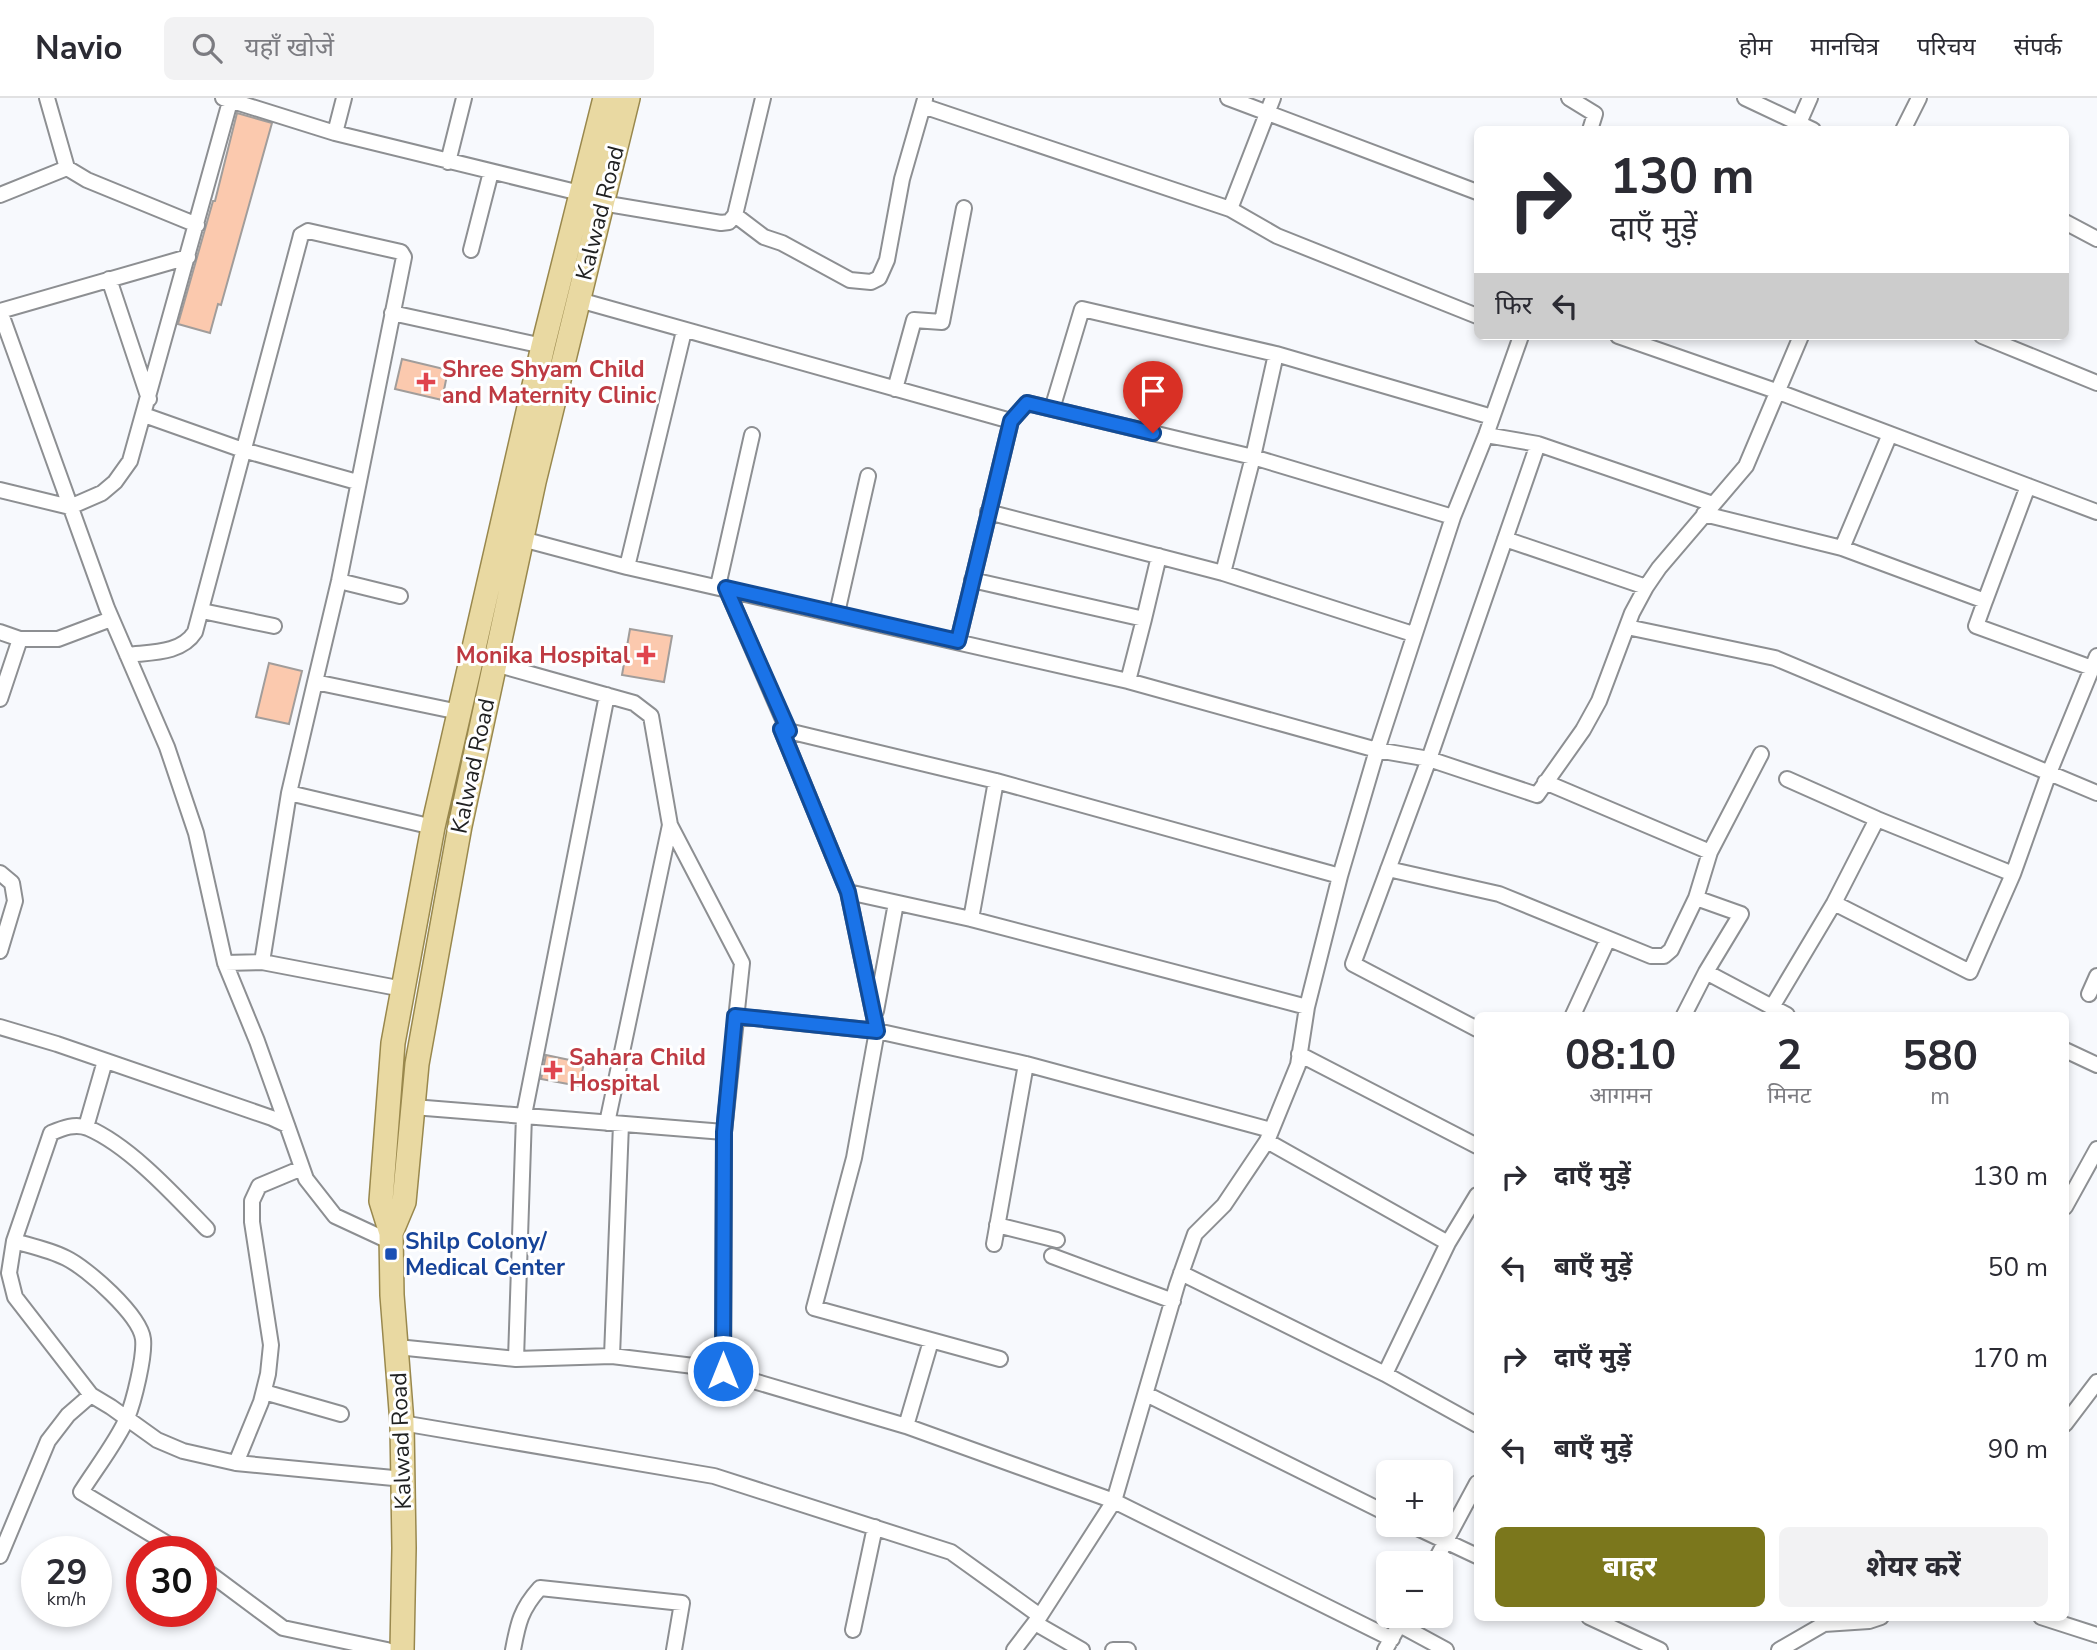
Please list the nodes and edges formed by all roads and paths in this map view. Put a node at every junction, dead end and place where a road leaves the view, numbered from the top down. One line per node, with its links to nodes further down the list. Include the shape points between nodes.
1 (47, 98): 21 (street)
2 (344, 98): 19 (street)
3 (464, 98): 20 (street)
4 (605, 98): 24 (main road, Kalwad Road)
5 (628, 98): 26 (main road, Kalwad Road)
6 (763, 98): 29 (street)
7 (1228, 98): 15 (street)
8 (1273, 98): 15 (street)
9 (1569, 98): 16 (street, via 1595,114)
10 (1745, 98): 17 (street)
11 (1810, 98): 17 (street)
12 (1919, 98): 18 (street)
13 (228, 99): 19 (street); 31 (street)
14 (924, 102): 28 (street); 29 (street, via 879,278 872,282 850,280 764,237)
15 (1268, 113): 23 (street); 28 (street)
16 (1591, 126)
17 (1806, 126)
18 (1905, 126)
19 (335, 133): 20 (street)
20 (448, 162): 22 (street)
21 (67, 168): 25 (street); 31 (street)
22 (491, 172): 24 (street); 33 (street)
23 (1474, 191)
24 (580, 193): 47 (main road, Kalwad Road)
25 (0, 195)
26 (602, 203): 29 (street, via 721,223); 36 (main road, Kalwad Road)
27 (964, 208): 50 (street, via 942,322 914,320)
28 (1230, 209): 39 (street, via 1277,236)
29 (735, 215)
30 (2069, 224): 32 (street)
31 (197, 225): 34 (street)
32 (2097, 239)
33 (471, 250)
34 (188, 257): 35 (street); 52 (street)
35 (108, 279): 37 (street); 52 (street)
36 (579, 300): 41 (street); 72 (main road, Kalwad Road)
37 (0, 311): 40 (street)
38 (392, 313): 47 (street); 61 (street, via 403,254 308,231 301,235); 64 (street)
39 (1474, 315)
40 (6, 329): 46 (street); 67 (street)
41 (684, 331): 50 (street); 76 (street)
42 (1520, 340): 55 (street)
43 (1629, 340): 51 (street)
44 (1799, 340): 51 (street)
45 (1992, 340): 49 (street)
46 (0, 345)
47 (543, 346): 101 (main road, Kalwad Road)
48 (1276, 354): 53 (street, via 1082,309); 55 (street); 62 (street)
49 (2097, 383)
50 (895, 388): 56 (street)
51 (1776, 391): 57 (street); 68 (street, via 1745,466)
52 (149, 399): 54 (street)
53 (1052, 409): 56 (street, via 1027,403); 62 (street)
54 (144, 415): 61 (street); 67 (street, via 130,461 115,482)
55 (1492, 417): 59 (street)
56 (1011, 421): 69 (street)
57 (1890, 434): 65 (street); 74 (street)
58 (752, 435): 80 (street)
59 (1486, 435): 60 (street); 71 (street)
60 (1538, 444): 68 (street); 73 (street)
61 (243, 450): 64 (street); 84 (street)
62 (1253, 457): 71 (street); 77 (street)
63 (868, 476): 85 (street)
64 (358, 482): 79 (street)
65 (2028, 486): 70 (street); 83 (street)
66 (0, 490): 67 (street)
67 (69, 507): 86 (street)
68 (1709, 509): 74 (street); 81 (street)
69 (988, 512): 75 (street); 78 (street)
70 (2097, 512)
71 (1453, 517): 91 (street)
72 (522, 539): 76 (street); 96 (main road, Kalwad Road)
73 (1505, 539): 81 (street); 105 (street)
74 (1842, 548): 83 (street)
75 (1159, 556): 77 (street); 87 (street)
76 (627, 567): 80 (street)
77 (1223, 573): 91 (street)
78 (972, 580): 87 (street); 93 (street)
79 (339, 581): 82 (street); 98 (street)
80 (722, 587): 85 (street); 102 (street)
81 (1646, 587): 89 (street)
82 (400, 596)
83 (1985, 601): 95 (street, via 1976,626)
84 (202, 611): 88 (street); 94 (street, via 195,632 182,646)
85 (837, 613): 93 (street)
86 (111, 619): 92 (street, via 58,639); 94 (street)
87 (1144, 619): 97 (street)
88 (274, 626)
89 (1627, 627): 106 (street, via 1775,658); 109 (street, via 1600,701)
90 (0, 632): 92 (street)
91 (1413, 634): 103 (street)
92 (20, 639): 100 (street)
93 (958, 641): 97 (street)
94 (127, 655): 128 (street, via 167,747 196,833)
95 (2094, 662): 106 (street)
96 (495, 664): 99 (street); 147 (main road, Kalwad Road, via 458,839)
97 (1128, 681): 103 (street)
98 (315, 682): 101 (street); 110 (street)
99 (607, 695): 113 (street, via 634,703 651,716); 148 (street)
100 (0, 699)
101 (459, 712): 114 (main road, Kalwad Road)
102 (789, 731): 108 (street); 120 (street, via 781,729)
103 (1377, 750): 105 (street); 119 (street)
104 (1761, 754): 115 (street)
105 (1429, 759): 109 (street, via 1537,795); 116 (street)
106 (2049, 773): 111 (street); 118 (street)
107 (1787, 779): 112 (street)
108 (996, 781): 119 (street); 124 (street)
109 (1545, 782): 115 (street)
110 (289, 793): 114 (street); 127 (street)
111 (2097, 793)
112 (1877, 819): 118 (street); 123 (street)
113 (670, 825): 138 (street, via 742,963); 149 (street)
114 (433, 827): 131 (main road, Kalwad Road)
115 (1710, 852): 121 (street)
116 (1388, 869): 125 (street, via 1499,894); 141 (street, via 1353,964)
117 (0, 873): 126 (street, via 12,883 15,901)
118 (2013, 874): 123 (street, via 1970,972)
119 (1340, 876): 133 (street)
120 (848, 892): 122 (street); 139 (street)
121 (1696, 898): 125 (street, via 1664,956 1651,956); 129 (street, via 1741,914)
122 (896, 903): 124 (street); 139 (street)
123 (1834, 903): 134 (street)
124 (971, 919): 133 (street)
125 (1608, 939): 135 (street)
126 (0, 951)
127 (262, 962): 128 (street); 131 (street)
128 (225, 963): 150 (street)
129 (1706, 972): 134 (street); 136 (street)
130 (2097, 976): 132 (street)
131 (402, 989): 161 (main road, Kalwad Road, via 393,1043 382,1201)
132 (2089, 994)
133 (1307, 1007): 143 (street)
134 (1772, 1007): 137 (street)
135 (1574, 1012)
136 (1686, 1012)
137 (1781, 1012)
138 (735, 1016): 139 (street); 152 (street)
139 (876, 1025): 145 (street); 169 (street, via 854,1158 814,1308)
140 (0, 1027): 144 (street)
141 (1474, 1027)
142 (2069, 1052): 146 (street)
143 (1300, 1054): 153 (street); 154 (street)
144 (105, 1061): 150 (street); 151 (street)
145 (1026, 1063): 153 (street); 159 (street)
146 (2097, 1065)
147 (413, 1107): 148 (street); 161 (main road, Kalwad Road, via 404,1202)
148 (523, 1115): 149 (street); 172 (street)
149 (614, 1123): 152 (street); 171 (street)
150 (287, 1125): 156 (street)
151 (86, 1127): 160 (street, via 158,1178); 163 (street, via 67,1126 51,1133)
152 (724, 1132): 174 (street)
153 (1269, 1136): 164 (street); 167 (street, via 1224,1205 1195,1234)
154 (1474, 1144)
155 (2097, 1149): 158 (street)
156 (302, 1168): 161 (street, via 335,1216); 177 (street, via 259,1186 252,1201 271,1345)
157 (1474, 1200): 164 (street)
158 (2069, 1200)
159 (997, 1225): 162 (street); 165 (street)
160 (207, 1229)
161 (391, 1238): 170 (main road, Kalwad Road)
162 (1057, 1240)
163 (14, 1241): 179 (street, via 9,1273 15,1297); 181 (street, via 80,1267 116,1298 138,1325 142,1359)
164 (1448, 1243): 175 (street)
165 (994, 1244)
166 (1052, 1256): 168 (street)
167 (1181, 1273): 168 (street); 175 (street)
168 (1173, 1301): 178 (street)
169 (930, 1341): 173 (street); 185 (street)
170 (397, 1347): 172 (street); 183 (main road, Kalwad Road)
171 (612, 1356): 172 (street); 174 (street)
172 (516, 1359)
173 (1000, 1359)
174 (723, 1371): 185 (street)
175 (1385, 1374): 184 (street)
176 (2097, 1382): 182 (street)
177 (264, 1392): 180 (street); 186 (street)
178 (1146, 1394): 189 (street); 190 (street)
179 (91, 1395): 181 (street); 197 (street, via 48,1441)
180 (341, 1414)
181 (127, 1419): 186 (street, via 183,1451); 192 (street, via 81,1492)
182 (2069, 1419)
183 (402, 1423): 187 (main road, Kalwad Road); 191 (street, via 714,1476)
184 (1474, 1423)
185 (906, 1426): 189 (street)
186 (236, 1463): 187 (street)
187 (404, 1479): 209 (main road, Kalwad Road)
188 (1474, 1489): 194 (street)
189 (1114, 1501): 199 (street); 207 (street)
190 (1376, 1508)
191 (875, 1527): 199 (street, via 951,1552); 205 (street)
192 (154, 1536)
193 (1436, 1537): 194 (street)
194 (1446, 1542): 195 (street); 196 (street)
195 (1441, 1551)
196 (1474, 1555)
197 (0, 1556)
198 (217, 1579): 208 (street, via 283,1628)
199 (1037, 1619): 212 (street); 213 (street)
200 (1598, 1621): 217 (street)
201 (1816, 1621): 218 (street)
202 (2053, 1621): 206 (street)
203 (1398, 1628): 207 (street)
204 (1414, 1628): 216 (street)
205 (853, 1629)
206 (2097, 1635)
207 (1388, 1645)
208 (387, 1650)
209 (402, 1650)
210 (513, 1650): 211 (street, via 519,1618 540,1588 682,1603)
211 (674, 1650)
212 (1014, 1650)
213 (1082, 1650)
214 (1113, 1650): 215 (street)
215 (1128, 1650)
216 (1446, 1650)
217 (1660, 1650)
218 (1779, 1650)

